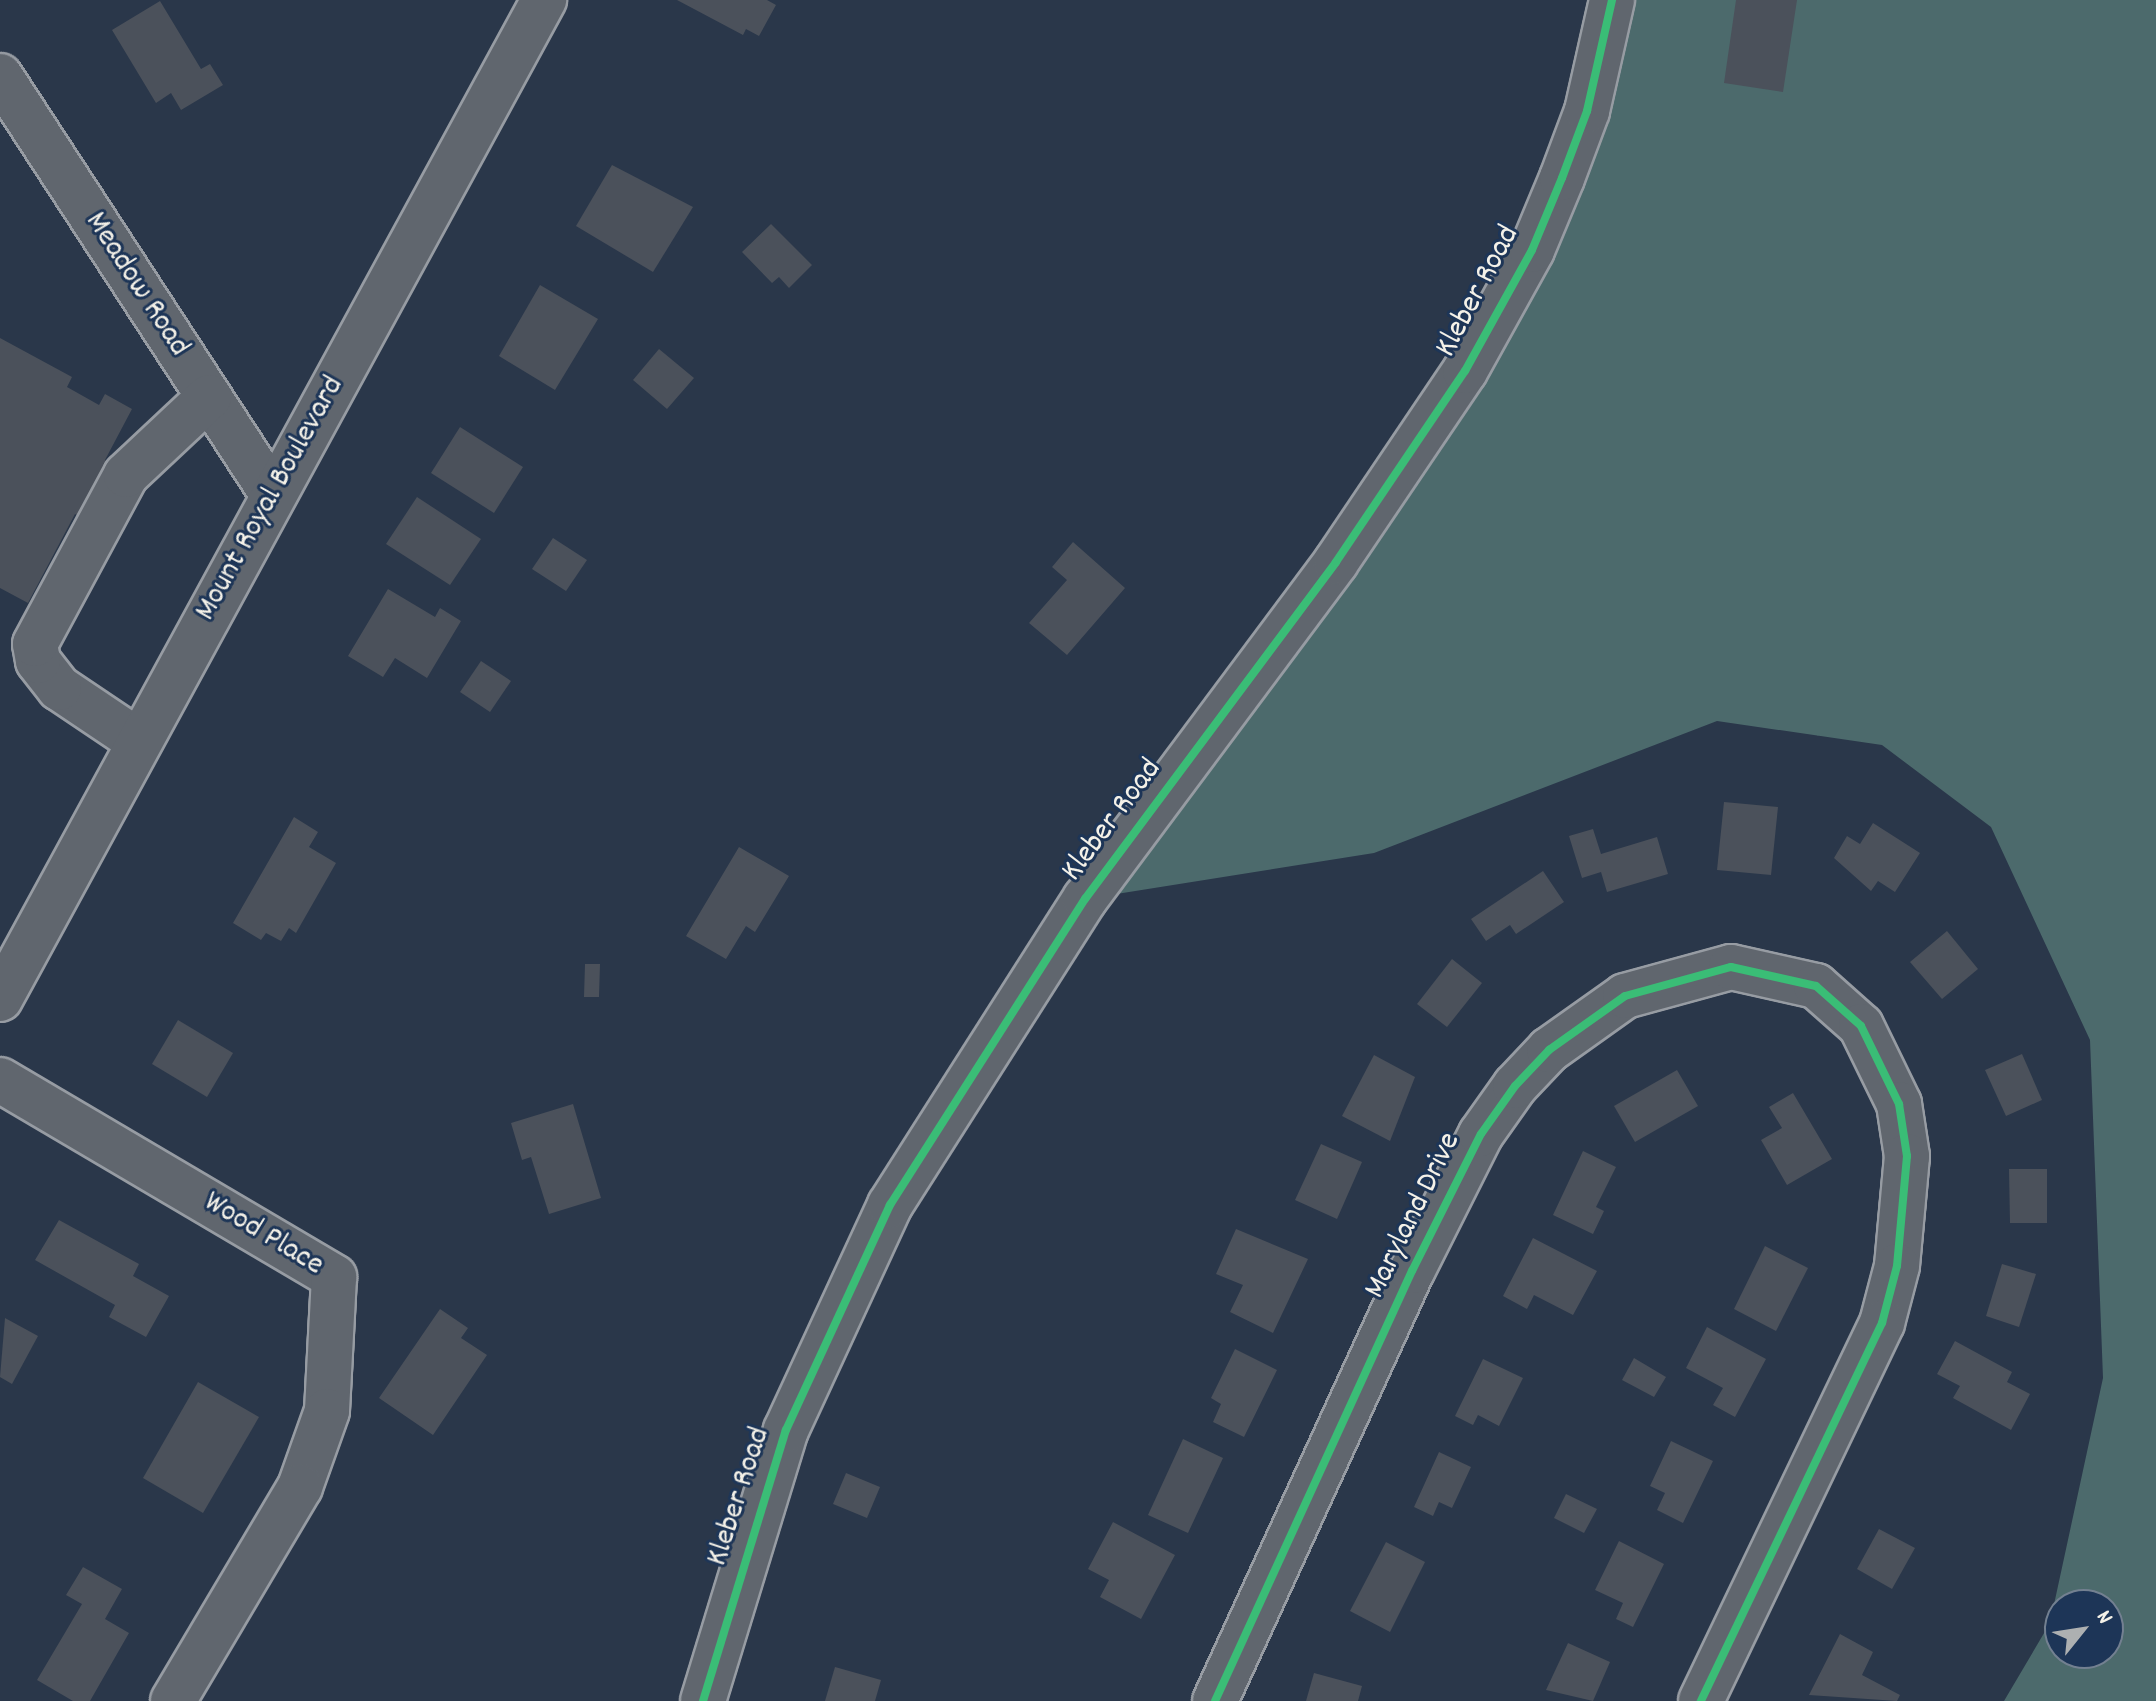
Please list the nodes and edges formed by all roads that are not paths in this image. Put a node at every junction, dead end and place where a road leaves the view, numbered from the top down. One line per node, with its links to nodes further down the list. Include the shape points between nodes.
1 (544, 0): 5 (street, Mount Royal Boulevard)
2 (1612, 0): 10 (street, Kleber Road, via 1562,178 1465,371 1336,562 1077,910 890,1205 786,1430)
3 (0, 76): 4 (street, Meadow Road)
4 (209, 397): 5 (street, Meadow Road); 6 (street, via 126,475 35,644 38,661 59,688)
5 (273, 495): 6 (street, Mount Royal Boulevard)
6 (138, 741): 7 (street, Mount Royal Boulevard)
7 (0, 999)
8 (0, 1080): 9 (street, Wood Place, via 334,1277 327,1411 300,1487)
9 (173, 1701)
10 (703, 1701)
11 (1215, 1701): 12 (street, Maryland Drive, via 1412,1271 1481,1134 1549,1050 1625,996 1731,967 1816,986 1861,1026 1899,1104 1907,1156 1897,1266 1882,1323)
12 (1701, 1701)

